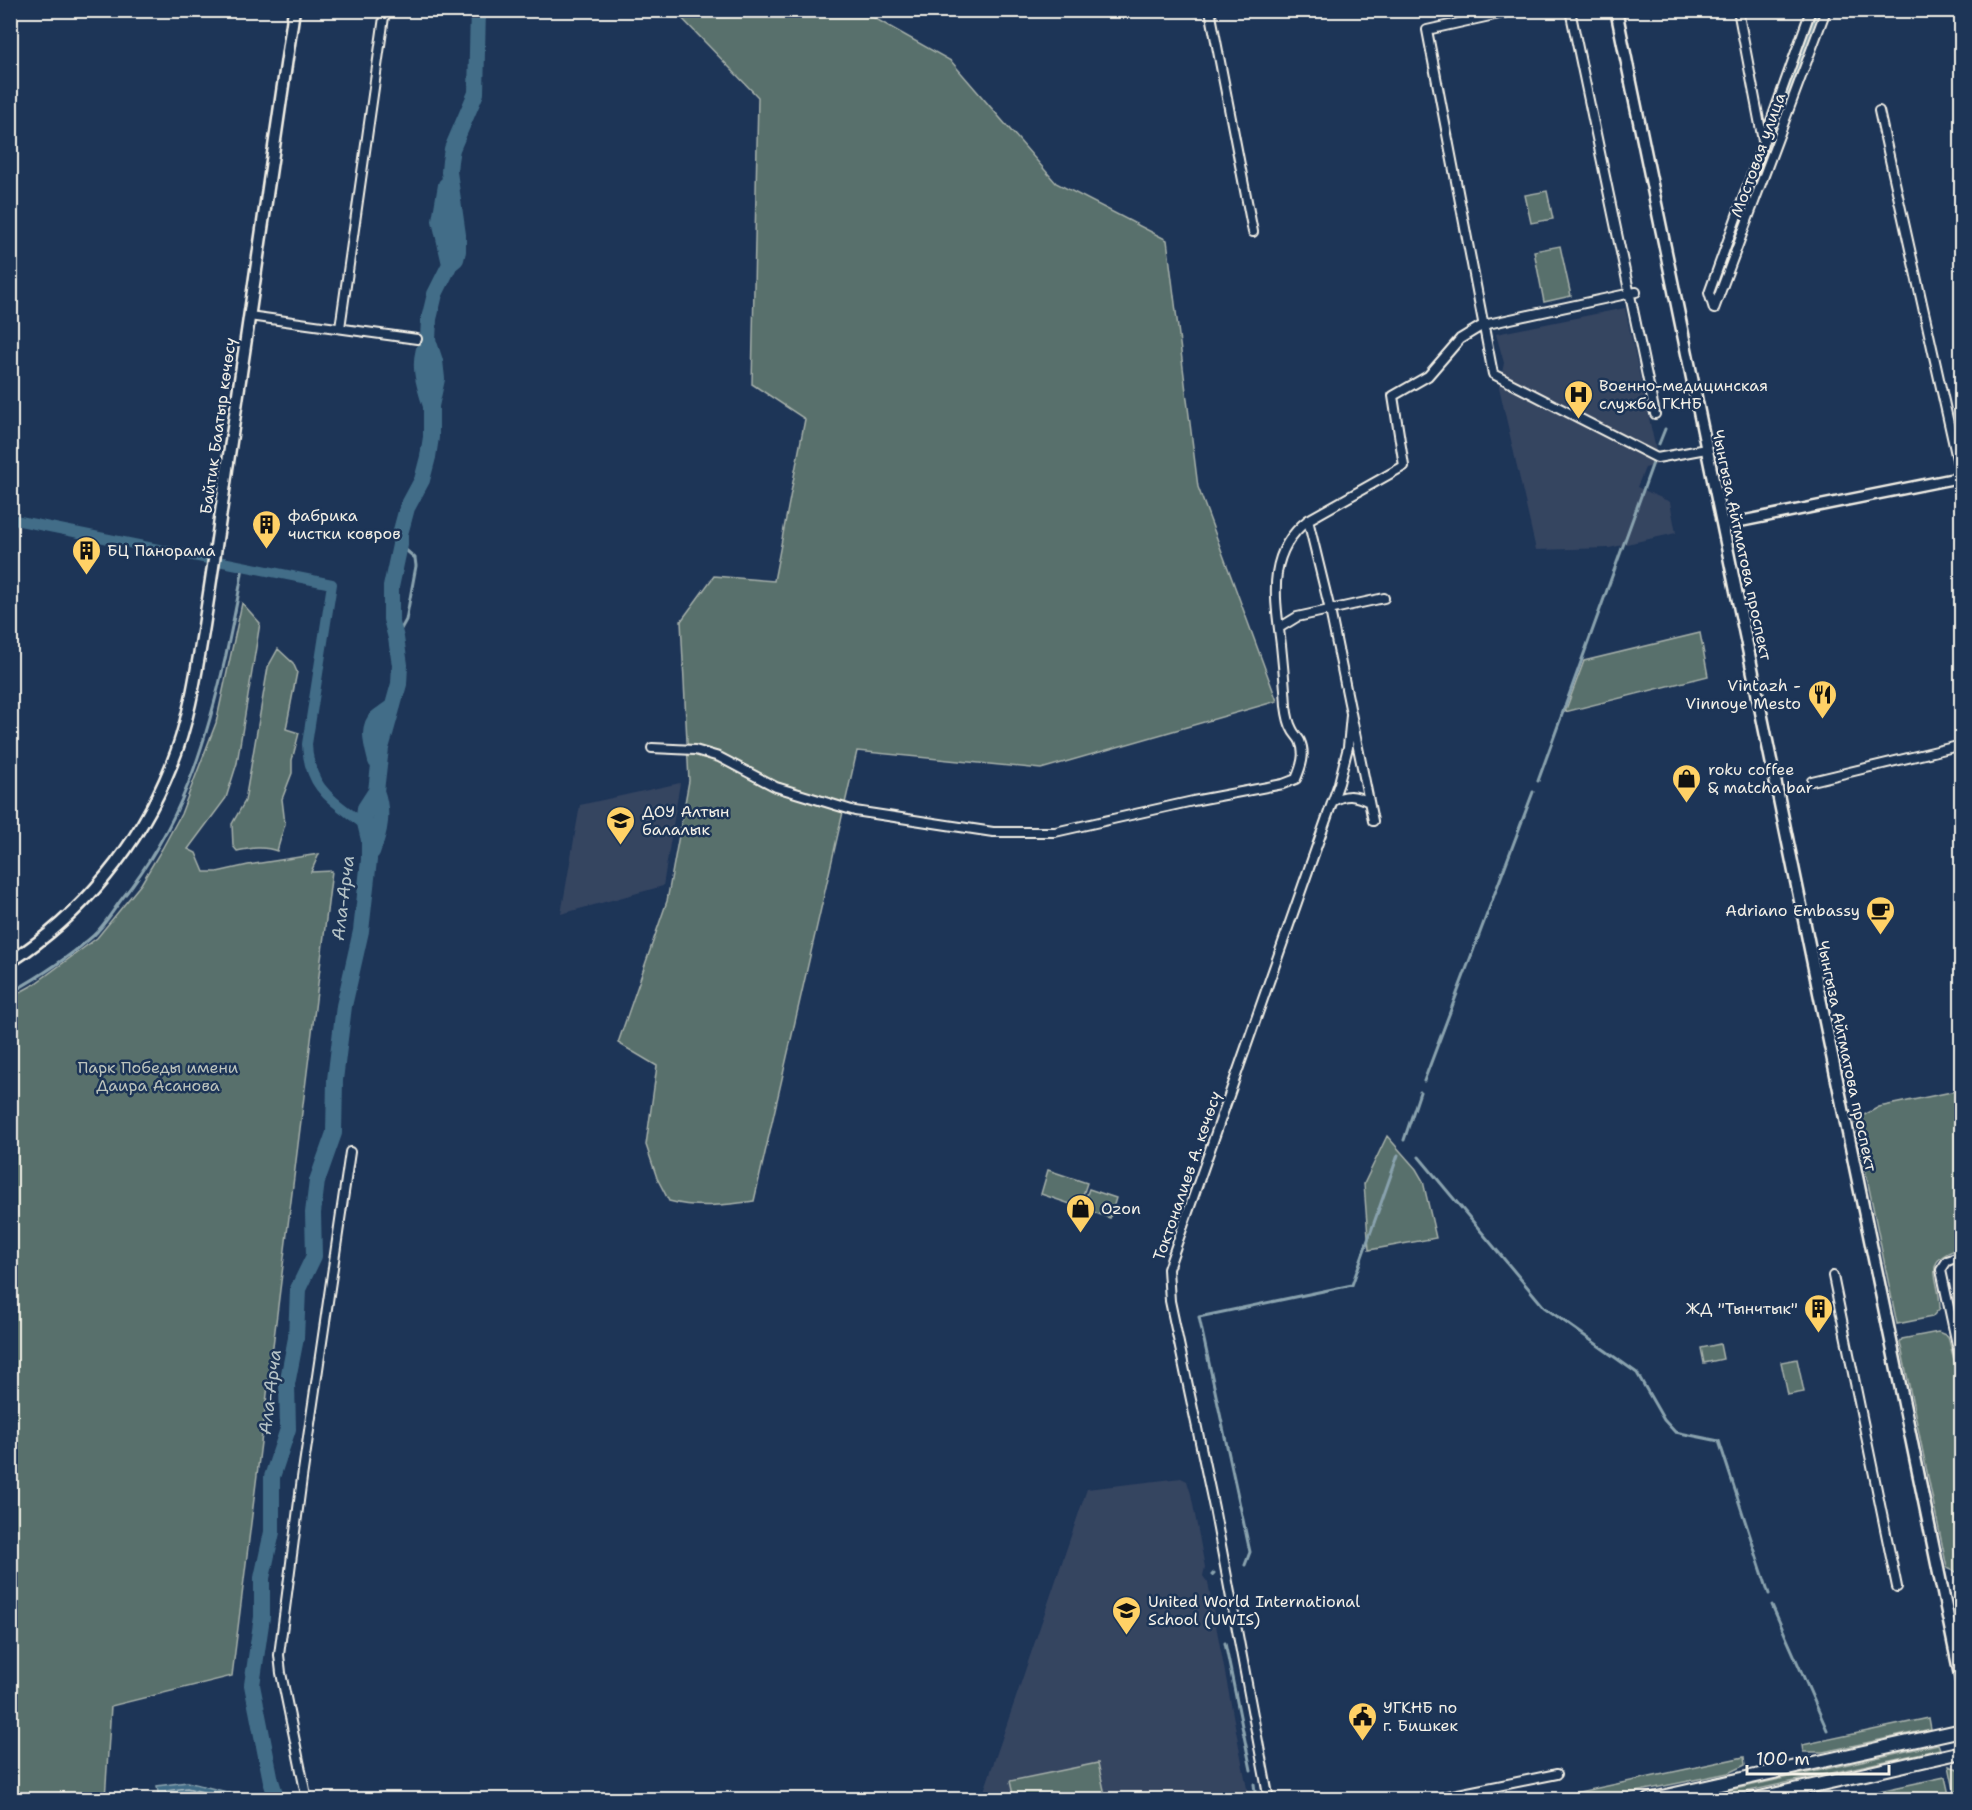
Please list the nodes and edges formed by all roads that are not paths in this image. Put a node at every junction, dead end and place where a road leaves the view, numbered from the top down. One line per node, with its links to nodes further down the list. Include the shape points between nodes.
1 (294, 10): 14 (main road, Байтик Баатыр көчөсү)
2 (385, 10): 16 (street)
3 (1209, 10): 12 (street)
4 (1517, 10): 15 (street, via 1428,30)
5 (1570, 10): 13 (street)
6 (1616, 10): 19 (main road, Чынгыза Айтматова проспект)
7 (1738, 10): 11 (street)
8 (1811, 10): 11 (street)
9 (1826, 10): 11 (street, Мостовая улица, via 1714,309 1709,293)
10 (1879, 111): 20 (street)
11 (1763, 142)
12 (1253, 232)
13 (1633, 292): 15 (street); 18 (street)
14 (249, 316): 16 (street); 33 (main road, Байтик Баатыр көчөсү, via 194,684 171,765 151,809 91,893 51,932)
15 (1484, 325): 19 (street, via 1493,374 1657,458); 21 (street, via 1460,339 1428,376 1393,396 1404,466)
16 (340, 328): 17 (street)
17 (417, 339)
18 (1655, 414)
19 (1706, 449): 22 (main road, Чынгыза Айтматова проспект)
20 (1961, 477): 22 (street)
21 (1308, 520): 24 (street); 25 (street, via 1294,531 1277,569)
22 (1723, 525): 39 (main road, Чынгыза Айтматова проспект)
23 (1384, 598): 24 (street)
24 (1330, 610): 25 (street, via 1297,617); 26 (street)
25 (1279, 628): 28 (street, via 1286,706 1303,753 1296,779 1055,832 993,832 855,811 776,787 719,757 695,750)
26 (1351, 715): 30 (street, Токтоналиев А. көчөсү, via 1344,765); 31 (street)
27 (1962, 745): 29 (street)
28 (652, 748)
29 (1812, 781)
30 (1332, 802): 31 (street, via 1352,795); 45 (street, Токтоналиев А. көчөсү, via 1168,1269 1170,1301)
31 (1369, 802): 32 (street)
32 (1373, 820)
33 (10, 963)
34 (350, 1152): 44 (street, via 279,1655)
35 (1962, 1256): 37 (street, via 1944,1264 1941,1276)
36 (1833, 1276): 38 (street)
37 (1962, 1368)
38 (1897, 1587)
39 (1962, 1685)
40 (1962, 1731): 43 (main road)
41 (1962, 1752): 48 (main road)
42 (1557, 1774): 46 (street)
43 (1686, 1796): 47 (main road)
44 (307, 1800)
45 (1269, 1800)
46 (1428, 1800)
47 (1648, 1800)
48 (1751, 1800)

